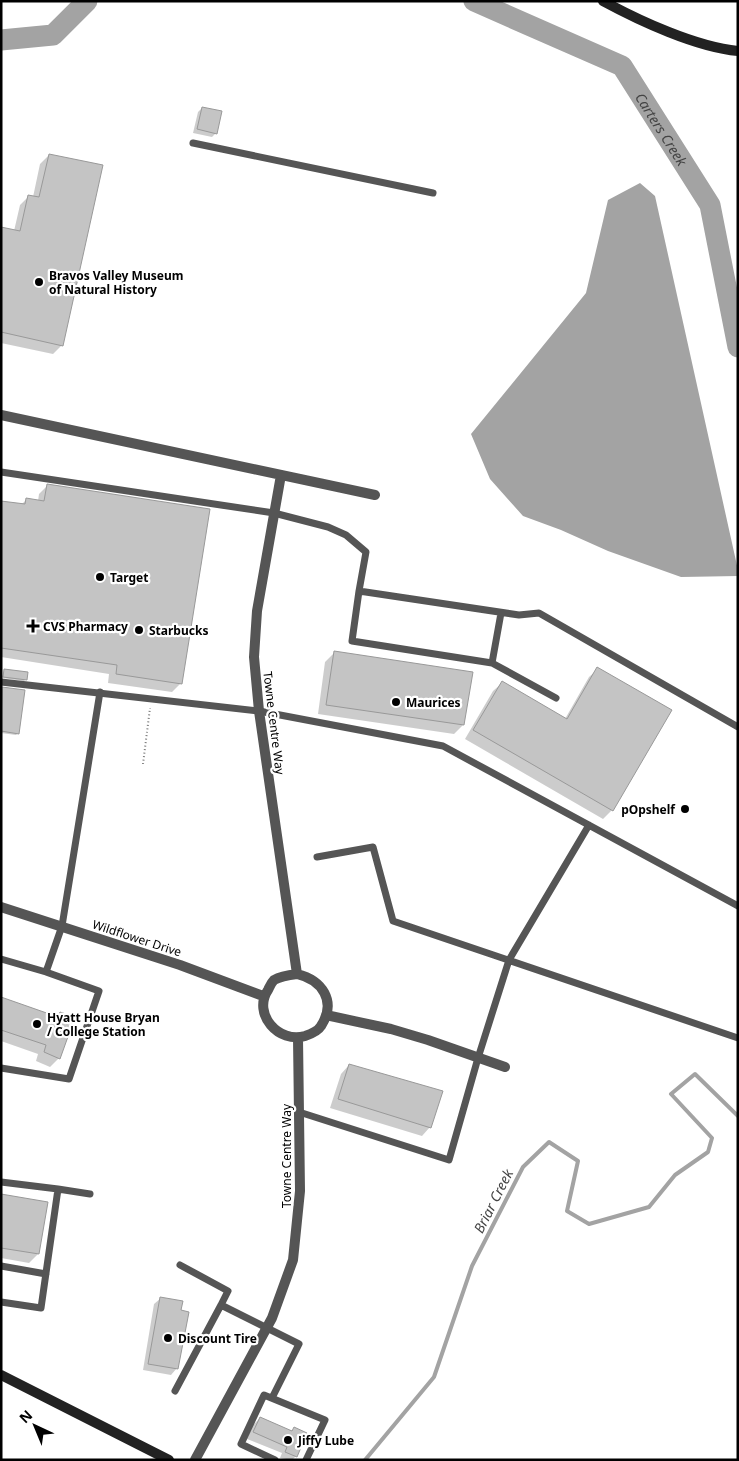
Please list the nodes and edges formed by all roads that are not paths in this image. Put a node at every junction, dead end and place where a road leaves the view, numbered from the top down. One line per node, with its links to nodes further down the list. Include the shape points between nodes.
1 (603, 1): 2 (main road, via 684,38)
2 (738, 51)
3 (193, 143): 4 (lane)
4 (433, 193)
5 (1, 415): 7 (street)
6 (1, 472): 9 (lane)
7 (282, 475): 8 (street); 9 (street, Towne Centre Way)
8 (375, 495)
9 (274, 513): 10 (lane, via 328,526 346,535 366,552); 16 (street, Towne Centre Way, via 257,611 254,656)
10 (359, 591): 11 (lane); 12 (lane, via 352,642)
11 (501, 613): 12 (lane); 17 (lane, via 539,613)
12 (492, 663): 15 (lane)
13 (1, 682): 14 (lane)
14 (100, 692): 16 (lane); 22 (lane)
15 (556, 698)
16 (259, 710): 18 (lane, via 443,746); 26 (street, Towne Centre Way)
17 (738, 727)
18 (589, 825): 20 (lane); 24 (lane)
19 (316, 857): 24 (lane, via 373,847 393,921)
20 (738, 906)
21 (1, 907): 22 (street, Wildflower Drive)
22 (62, 926): 25 (lane); 27 (street, Wildflower Drive)
23 (1, 959): 25 (lane)
24 (509, 960): 30 (lane); 31 (lane)
25 (46, 972): 32 (lane, via 99,991 69,1079)
26 (297, 974): 27 (street, via 273,981); 28 (street, via 310,978 321,988 328,1001)
27 (263, 996): 29 (street, via 264,1014 269,1024 285,1036)
28 (326, 1015): 29 (street, via 320,1027); 31 (street, via 391,1030)
29 (298, 1038): 34 (street, Towne Centre Way)
30 (738, 1038)
31 (478, 1058): 33 (street); 34 (lane, via 449,1160)
32 (1, 1068)
33 (505, 1068)
34 (299, 1112): 43 (street, Towne Centre Way, via 300,1191 293,1260)
35 (1, 1182): 36 (lane)
36 (58, 1190): 37 (lane); 40 (lane)
37 (90, 1194)
38 (180, 1265): 42 (lane, via 228,1291)
39 (1, 1266): 40 (lane)
40 (46, 1274): 41 (lane, via 41,1308)
41 (1, 1302)
42 (221, 1305): 43 (lane); 45 (lane)
43 (266, 1328): 46 (lane, via 299,1344); 48 (street, Towne Centre Way)
44 (1, 1376): 47 (main road)
45 (174, 1391)
46 (272, 1398): 49 (lane, via 264,1395 241,1444); 50 (lane, via 324,1420)
47 (169, 1460)
48 (195, 1460)
49 (275, 1460)
50 (306, 1460)

